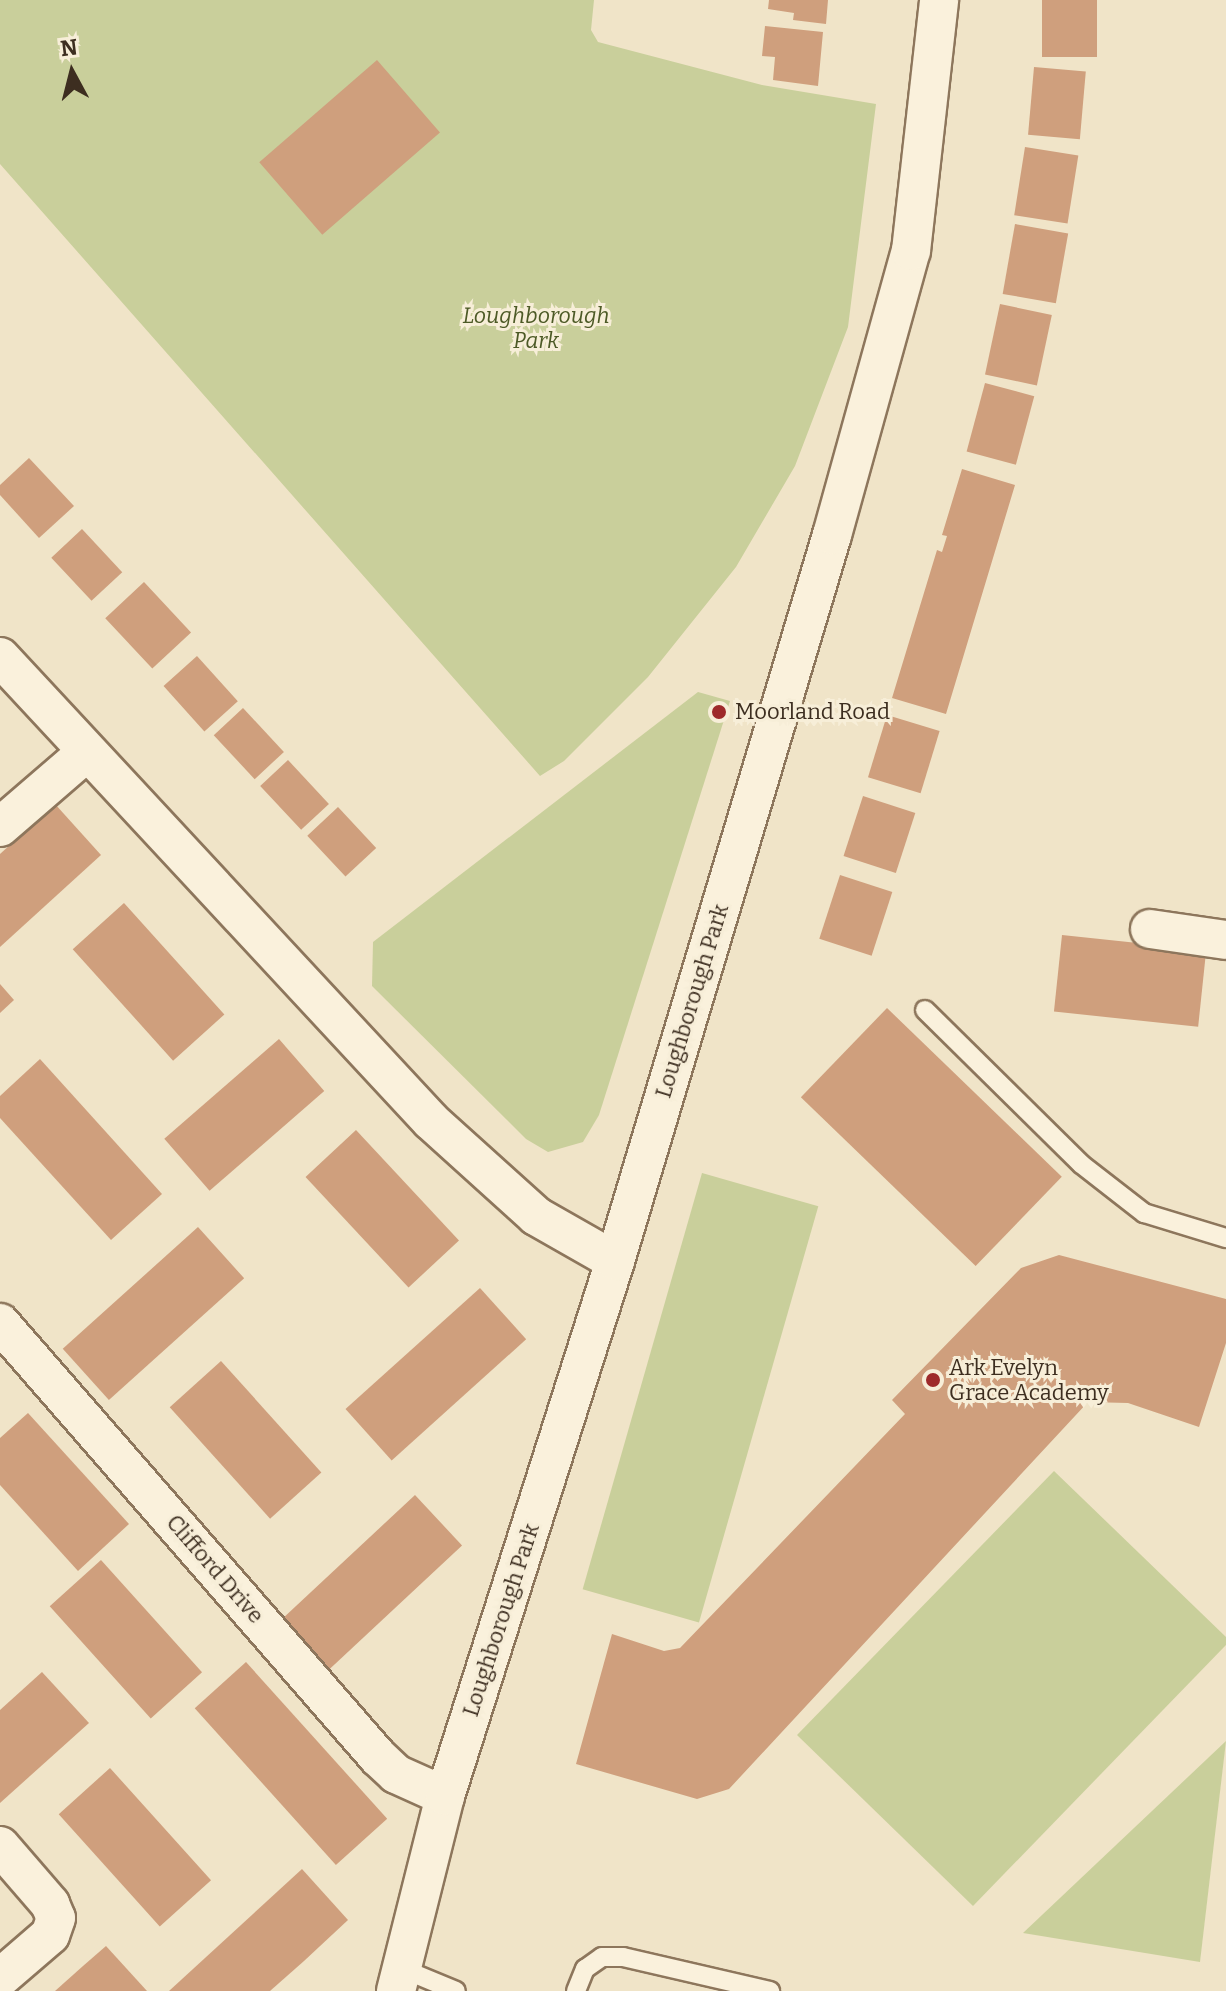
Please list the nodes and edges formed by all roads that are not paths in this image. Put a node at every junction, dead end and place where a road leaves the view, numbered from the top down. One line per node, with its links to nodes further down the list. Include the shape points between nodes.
1 (939, 0): 9 (street, Loughborough Park, via 911,251 832,535)
2 (2, 663): 3 (street)
3 (87, 752): 4 (street); 9 (street, via 485,1174 571,1240)
4 (0, 827)
5 (1150, 929): 6 (street)
6 (1226, 940)
7 (925, 1010): 8 (lane, via 1081,1164 1144,1213)
8 (1226, 1238)
9 (615, 1261): 11 (street, Loughborough Park)
10 (0, 1323): 11 (street, Clifford Drive, via 378,1757 396,1774)
11 (445, 1796): 14 (street, Loughborough Park)
12 (0, 1846): 13 (street, via 56,1918 50,1935)
13 (0, 1978)
14 (399, 1980): 15 (lane)
15 (456, 1991)
16 (576, 1991): 17 (lane, via 585,1969 602,1957 623,1957)
17 (770, 1991)

